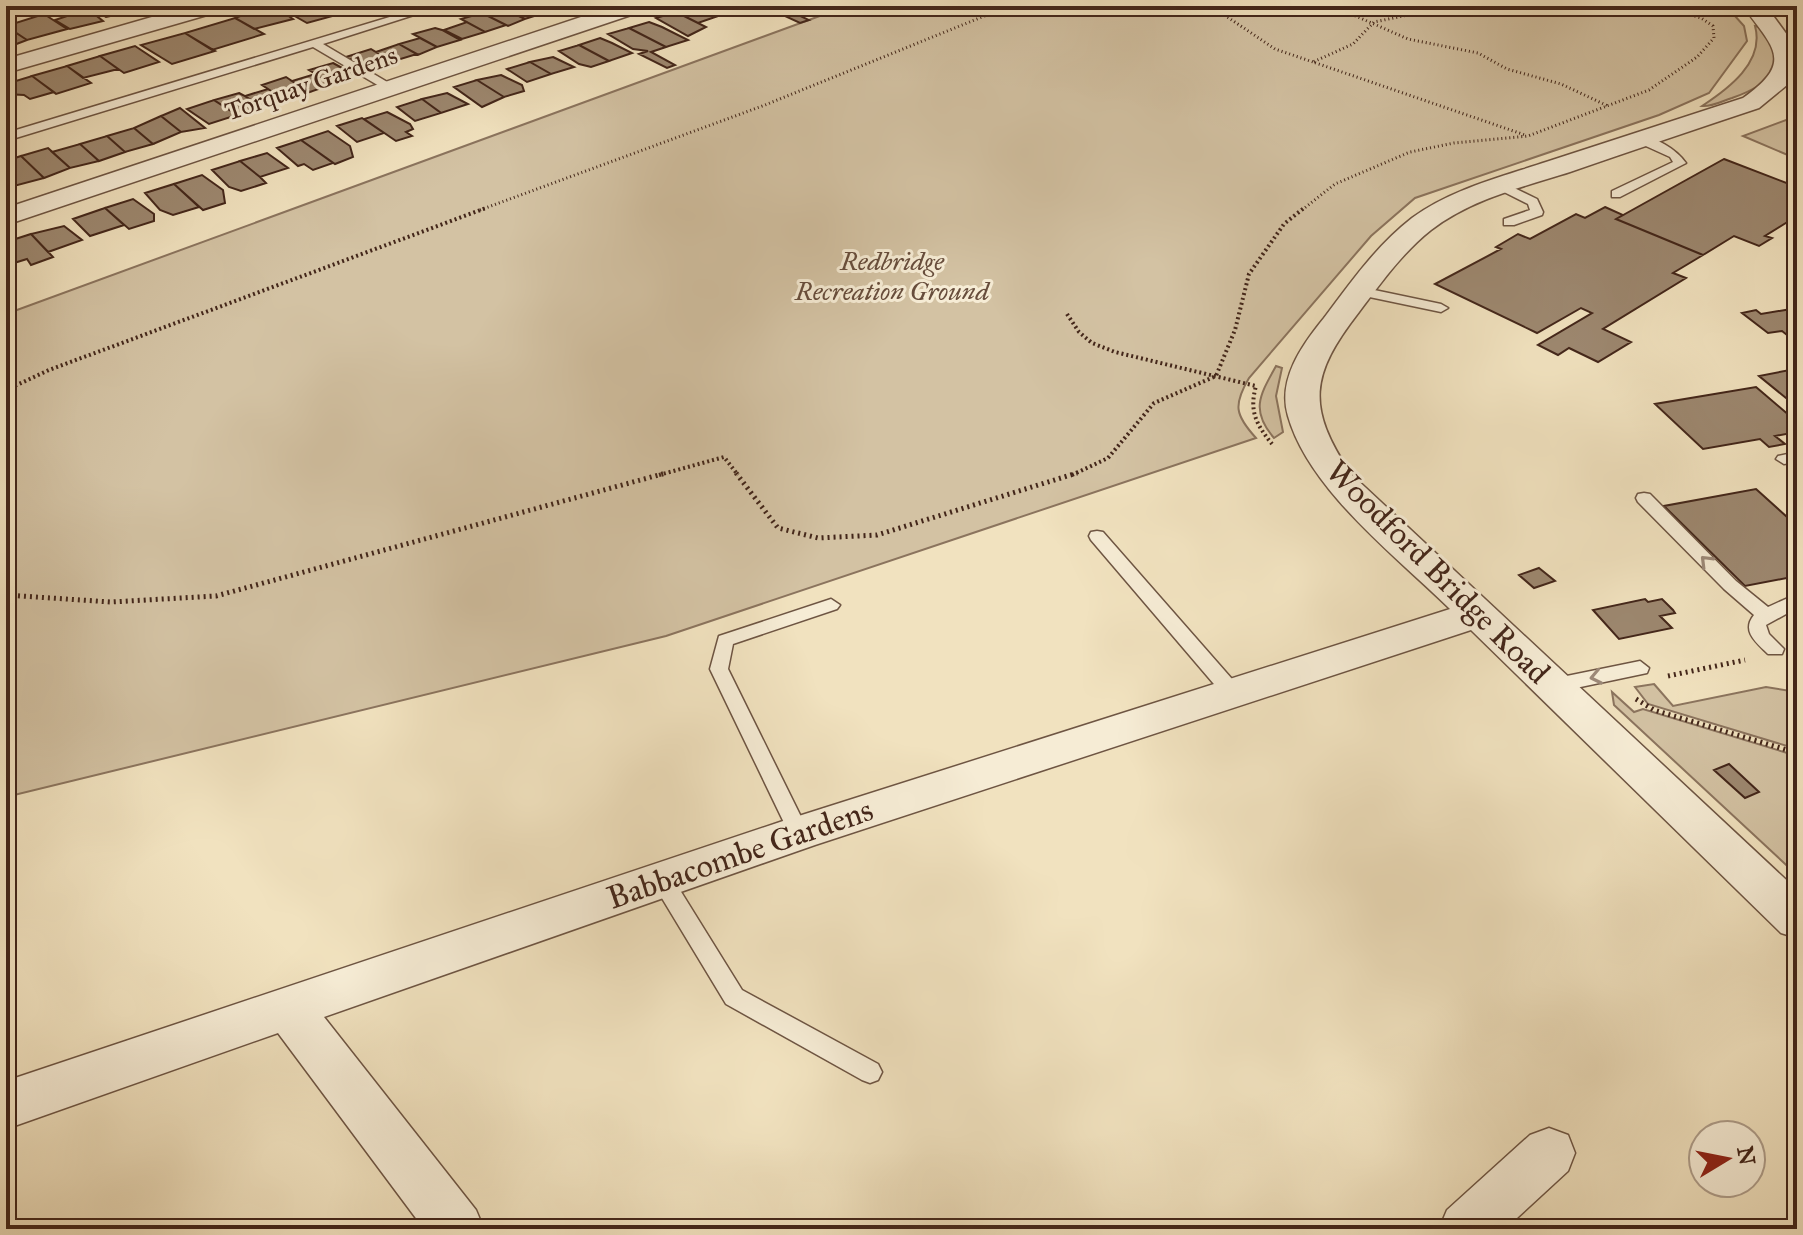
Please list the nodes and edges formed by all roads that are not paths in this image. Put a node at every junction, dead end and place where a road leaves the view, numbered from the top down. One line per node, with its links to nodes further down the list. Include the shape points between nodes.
1 (213, 6): 6 (street)
2 (437, 6): 5 (lane)
3 (635, 6): 7 (street, Torquay Gardens)
4 (1754, 6): 9 (street, Woodford Bridge Road, via 1795,57 1792,74 1780,90)
5 (315, 44): 7 (lane); 8 (lane)
6 (6, 66)
7 (390, 88): 12 (street, Torquay Gardens)
8 (6, 137)
9 (1641, 139): 10 (street, Woodford Bridge Road); 11 (lane, via 1674,154 1680,163)
10 (1502, 186): 13 (lane, via 1533,202 1537,212); 14 (street, Woodford Bridge Road, via 1471,196 1424,223 1393,250)
11 (1616, 194)
12 (6, 217)
13 (1509, 222)
14 (1360, 291): 15 (lane); 21 (street, Woodford Bridge Road, via 1307,363 1300,398 1311,441 1339,481)
15 (1441, 308)
16 (1644, 498): 20 (lane, one-way to 16)
17 (1097, 536): 25 (lane)
18 (831, 605): 26 (lane, via 725,640 719,669)
19 (1790, 605): 20 (lane)
20 (1764, 613): 22 (lane, via 1756,625)
21 (1478, 614): 24 (street, Woodford Bridge Road); 25 (street, Babbacombe Gardens)
22 (1775, 649)
23 (1640, 668): 24 (lane, one-way to 24, via 1619,679)
24 (1552, 686): 28 (street, Woodford Bridge Road)
25 (1232, 692): 26 (street, Babbacombe Gardens)
26 (799, 833): 27 (street, Babbacombe Gardens)
27 (662, 880): 29 (street, Babbacombe Gardens); 30 (lane, via 734,997)
28 (1797, 919)
29 (288, 1008): 31 (street, Babbacombe Gardens); 33 (street)
30 (870, 1072)
31 (6, 1105)
32 (1549, 1153): 34 (street)
33 (457, 1229)
34 (1466, 1229)

